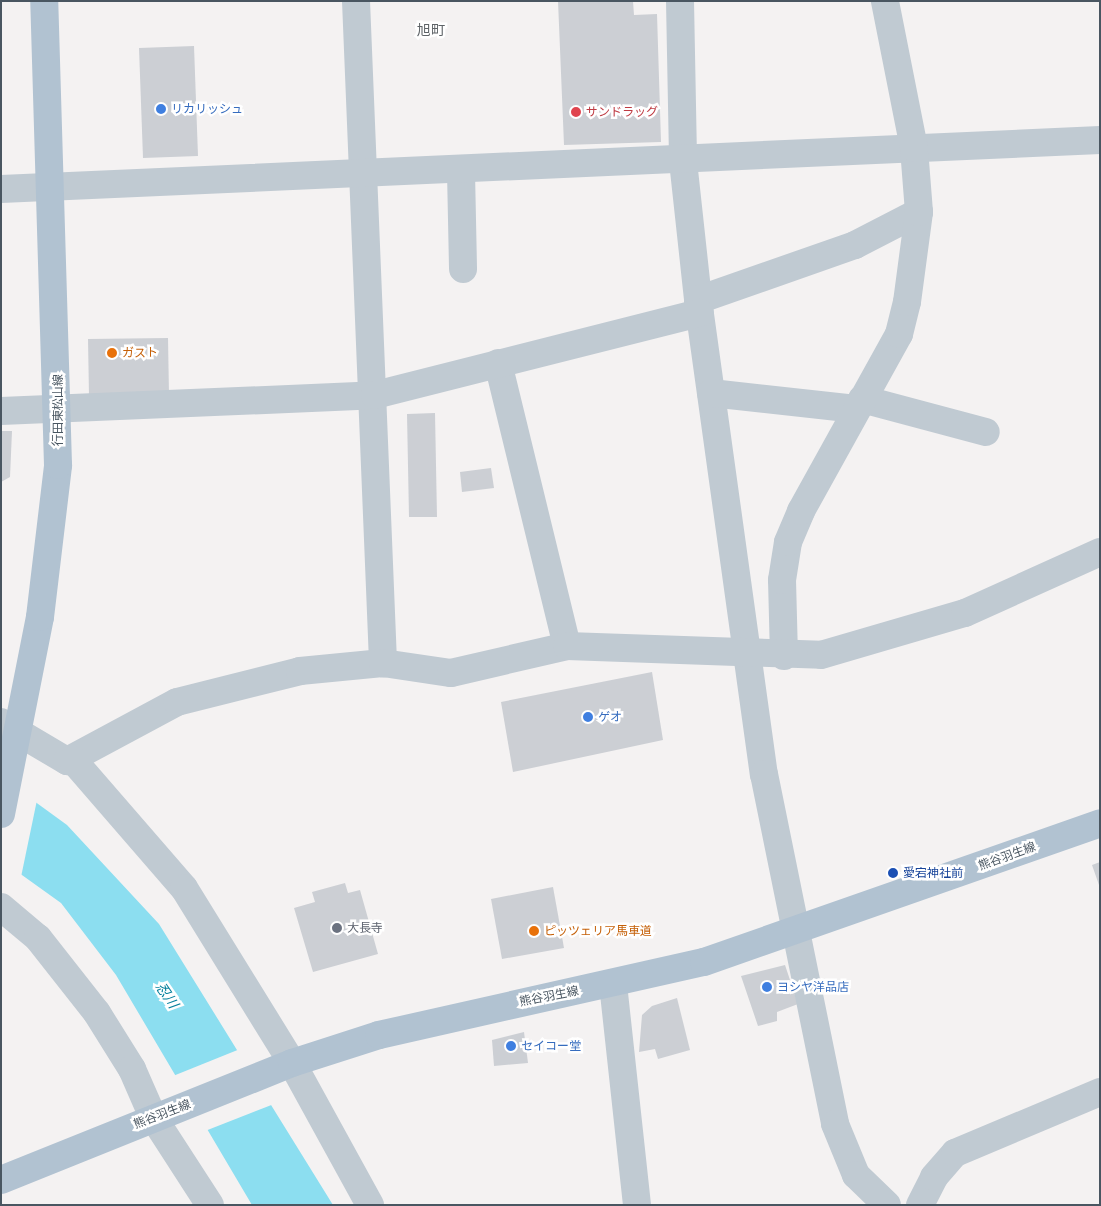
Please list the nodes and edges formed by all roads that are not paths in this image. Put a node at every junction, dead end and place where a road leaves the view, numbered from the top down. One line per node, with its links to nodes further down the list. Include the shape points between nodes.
1 (44, 1): 10 (main road, 行田東松山線)
2 (356, 1): 9 (street)
3 (680, 1): 7 (street)
4 (885, 1): 6 (street)
5 (1100, 140): 6 (street)
6 (914, 148): 7 (street); 12 (street)
7 (683, 161): 8 (street); 14 (street)
8 (462, 172): 9 (street); 13 (street)
9 (365, 176): 10 (street); 17 (street)
10 (52, 187): 11 (street); 19 (main road, 行田東松山線)
11 (1, 189)
12 (919, 212): 14 (street, via 855,245); 18 (street, via 899,334)
13 (463, 269)
14 (699, 306): 15 (street); 16 (street)
15 (498, 363): 17 (street); 23 (street)
16 (711, 393): 18 (street); 24 (street)
17 (375, 395): 19 (street); 26 (street)
18 (859, 404): 21 (street); 25 (street, via 801,511 784,553)
19 (60, 408): 20 (street); 27 (main road, 行田東松山線, via 52,533)
20 (1, 411)
21 (986, 432)
22 (1100, 552): 25 (street, via 965,613 876,642 821,655)
23 (567, 646): 24 (street); 26 (street, via 451,674)
24 (746, 655): 25 (street); 32 (street)
25 (784, 656)
26 (383, 663): 28 (street, via 300,671 177,702)
27 (11, 734): 28 (street, via 67,761); 29 (main road, 行田東松山線)
28 (73, 760): 34 (street, via 184,888)
29 (1, 814)
30 (1100, 823): 32 (main road, 熊谷羽生線)
31 (1, 906): 36 (street, via 38,938 97,1013)
32 (796, 933): 33 (main road, 熊谷羽生線); 41 (street, via 843,1150 856,1175)
33 (613, 984): 34 (main road, 熊谷羽生線, via 442,1018); 40 (street)
34 (287, 1066): 36 (main road, 熊谷羽生線); 39 (street)
35 (1100, 1092): 42 (street, via 955,1153 934,1177)
36 (161, 1114): 37 (main road, 熊谷羽生線); 38 (street)
37 (1, 1180)
38 (210, 1205)
39 (370, 1205)
40 (637, 1205)
41 (886, 1205)
42 (920, 1205)

